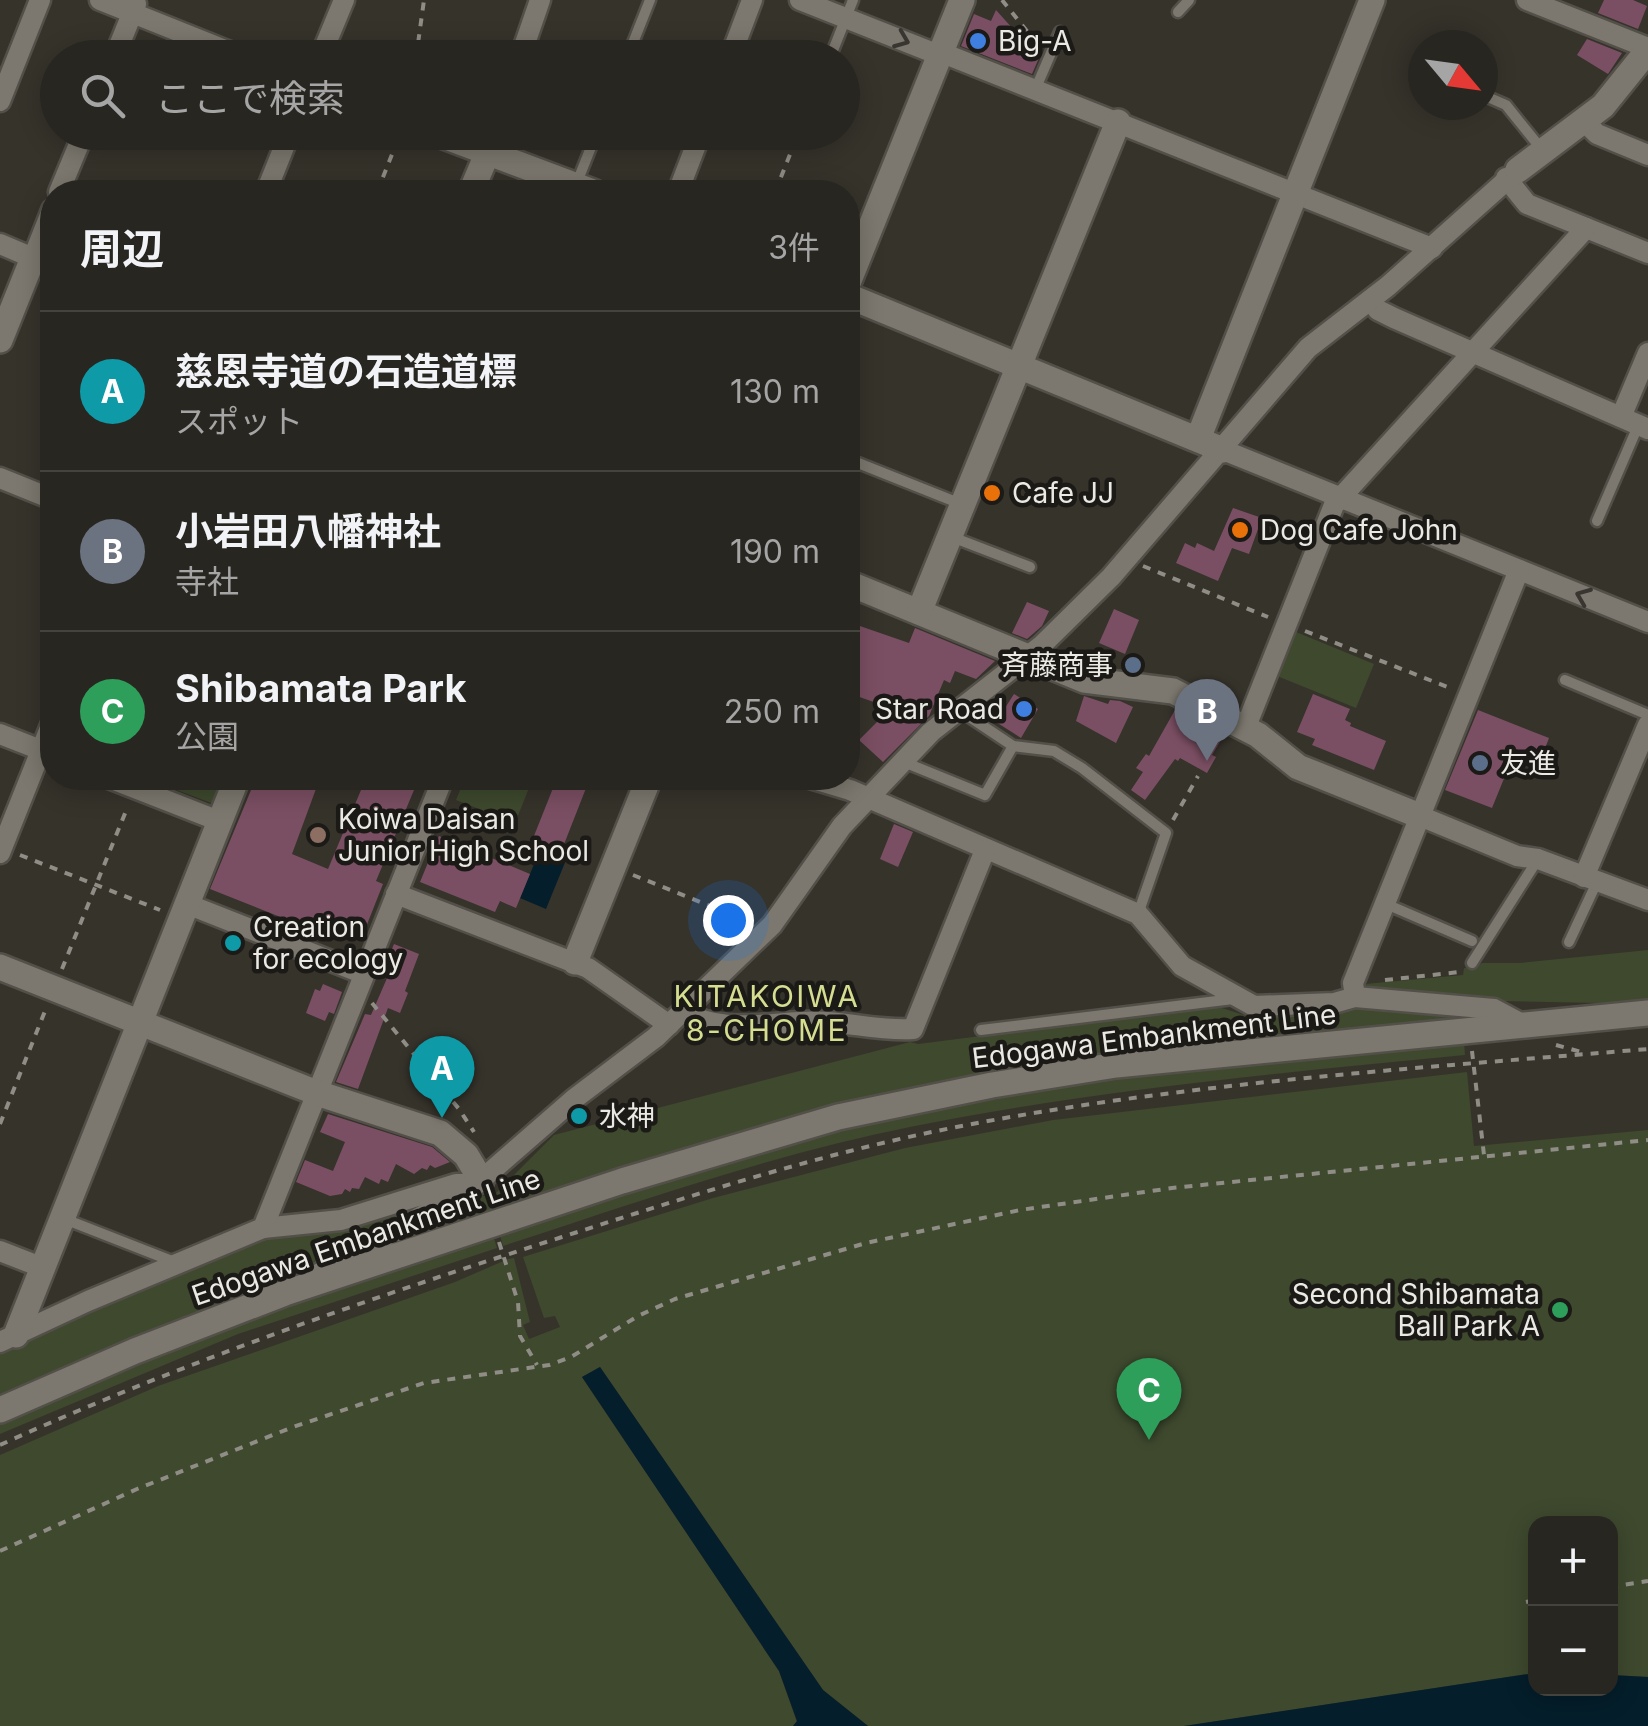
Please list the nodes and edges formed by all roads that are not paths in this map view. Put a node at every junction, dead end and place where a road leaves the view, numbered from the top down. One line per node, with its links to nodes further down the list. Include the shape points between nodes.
1 (40, 0): 27 (street)
2 (100, 0): 12 (street)
3 (344, 0): 19 (street)
4 (540, 0): 20 (street)
5 (650, 0): 21 (lane)
6 (752, 0): 22 (street)
7 (800, 0): 13 (street)
8 (962, 0): 25 (street)
9 (1189, 0): 15 (lane)
10 (1372, 0): 46 (street)
11 (1527, 0): 14 (street)
12 (134, 6): 17 (street); 18 (street)
13 (850, 9): 23 (lane); 25 (street, one-way to 25)
14 (1575, 9): 24 (street)
15 (1178, 12)
16 (1060, 32): 26 (lane)
17 (121, 40)
18 (207, 40)
19 (327, 40)
20 (526, 40)
21 (634, 40)
22 (737, 40)
23 (837, 40)
24 (1648, 49): 30 (street)
25 (940, 54): 26 (street); 51 (street)
26 (1035, 90): 29 (street)
27 (0, 101)
28 (1498, 101): 37 (lane)
29 (1118, 122): 46 (street); 59 (street)
30 (1584, 122): 37 (street); 38 (street, via 1596,134)
31 (77, 150): 40 (street)
32 (283, 150): 41 (street)
33 (487, 150): 42 (street)
34 (488, 150): 43 (street)
35 (593, 150): 44 (lane)
36 (694, 150): 45 (street)
37 (1544, 152): 39 (street)
38 (1648, 155)
39 (1512, 174): 47 (street, via 1527,204); 49 (street)
40 (65, 180)
41 (271, 180)
42 (476, 180)
43 (561, 180)
44 (586, 180)
45 (683, 180)
46 (1294, 193): 49 (street); 61 (street)
47 (1586, 228): 50 (street); 57 (street)
48 (0, 244): 52 (street)
49 (1432, 248): 54 (street)
50 (1648, 252)
51 (860, 253)
52 (40, 260)
53 (40, 267): 56 (street)
54 (1370, 300): 57 (street, via 1378,310); 62 (street, via 1308,348)
55 (860, 301): 59 (street)
56 (0, 340)
57 (1471, 352): 60 (street); 66 (street)
58 (1648, 353): 60 (street)
59 (1018, 366): 61 (street); 67 (street)
60 (1636, 423): 68 (lane)
61 (1198, 439): 62 (street)
62 (1223, 450): 66 (street); 75 (street, via 1112,578)
63 (860, 464): 67 (lane)
64 (0, 478): 65 (street)
65 (40, 494)
66 (1339, 498): 71 (street); 80 (street)
67 (962, 505): 69 (street)
68 (1597, 521)
69 (950, 536): 70 (lane); 73 (street)
70 (1030, 567)
71 (1518, 570): 74 (street, one-way to 71); 92 (street)
72 (860, 588): 73 (street)
73 (918, 612): 75 (street)
74 (1648, 622)
75 (1026, 657): 77 (street); 80 (street, via 1084,680 1172,691)
76 (1565, 680): 78 (lane)
77 (958, 710): 82 (lane); 84 (street)
78 (1648, 716)
79 (1648, 724): 97 (street)
80 (1245, 728): 92 (street, via 1298,767)
81 (0, 734): 83 (street)
82 (1013, 746): 84 (lane, via 985,795); 102 (lane, via 1054,752 1166,833)
83 (40, 750)
84 (902, 761): 91 (street)
85 (40, 770): 95 (street)
86 (141, 790): 93 (street)
87 (232, 790): 93 (street)
88 (438, 790): 98 (street)
89 (644, 790): 105 (street)
90 (843, 790): 91 (street)
91 (868, 799): 94 (street); 112 (street, via 768,930)
92 (1420, 816): 96 (street); 100 (street)
93 (220, 821): 101 (street)
94 (985, 850): 102 (street); 112 (street, via 913,1029)
95 (6, 852)
96 (1538, 859): 97 (street); 106 (lane)
97 (1590, 880): 99 (street); 104 (lane)
98 (396, 894): 105 (street); 108 (street)
99 (1648, 900)
100 (1385, 904): 103 (lane); 109 (street, via 1354,983)
101 (178, 909): 108 (street); 113 (street)
102 (1138, 914): 110 (street, via 1182,966)
103 (1472, 940)
104 (1569, 942)
105 (575, 962): 112 (street)
106 (1472, 963)
107 (0, 967): 113 (street)
108 (365, 985): 116 (street)
109 (1356, 997): 110 (street, via 1254,1006); 114 (street, via 1494,1009)
110 (1239, 998): 115 (lane)
111 (1648, 1013): 114 (street, Edogawa Embankment Line)
112 (676, 1018): 117 (street)
113 (138, 1022): 116 (street); 118 (street)
114 (1524, 1025): 123 (street, Edogawa Embankment Line, via 1116,1065 928,1097 747,1142)
115 (981, 1030)
116 (317, 1094): 117 (street, via 440,1133 466,1155); 119 (street)
117 (479, 1182): 119 (street, via 342,1220); 123 (street)
118 (61, 1217): 121 (lane); 122 (street)
119 (262, 1228): 121 (street)
120 (0, 1251): 122 (street)
121 (178, 1263): 124 (street)
122 (41, 1267): 124 (street)
123 (285, 1293): 125 (street, Edogawa Embankment Line)
124 (8, 1339)
125 (0, 1410)

